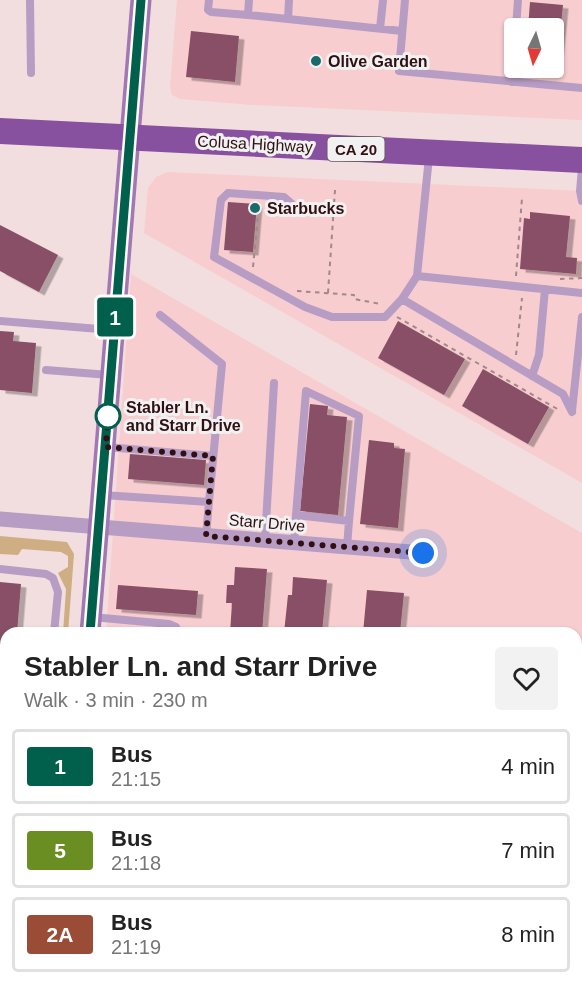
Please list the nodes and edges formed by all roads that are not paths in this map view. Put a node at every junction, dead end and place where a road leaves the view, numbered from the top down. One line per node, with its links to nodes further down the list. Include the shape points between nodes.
1 (30, 0): 14 (lane)
2 (141, 0): 19 (main road)
3 (209, 0): 9 (lane, via 211,12)
4 (249, 0): 9 (lane)
5 (289, 0): 11 (lane)
6 (382, 0): 12 (lane)
7 (405, 0): 13 (lane)
8 (518, 0): 10 (lane)
9 (248, 15): 11 (lane)
10 (517, 18)
11 (288, 19): 12 (lane)
12 (380, 29): 13 (lane)
13 (402, 31): 16 (lane, via 399,70)
14 (31, 73)
15 (512, 78): 16 (lane)
16 (512, 81): 17 (lane)
17 (582, 88)
18 (0, 131): 19 (highway, Colusa Highway / CA 20)
19 (129, 138): 20 (highway, Colusa Highway / CA 20); 32 (main road)
20 (429, 153): 21 (highway, Colusa Highway / CA 20); 25 (lane)
21 (582, 160)
22 (582, 168): 23 (lane)
23 (582, 201)
24 (292, 207): 28 (lane, via 284,197 228,193 221,200 214,257 305,307 332,317 385,316)
25 (417, 276): 26 (lane); 28 (lane)
26 (545, 290): 27 (lane); 35 (lane, via 539,356)
27 (582, 293)
28 (402, 299): 35 (lane)
29 (160, 315): 38 (lane, via 222,364)
30 (582, 317): 35 (lane, via 572,412 563,394)
31 (0, 321): 32 (lane)
32 (114, 330): 34 (main road)
33 (46, 370): 34 (lane)
34 (111, 375): 37 (main road)
35 (532, 376)
36 (274, 383): 46 (lane)
37 (106, 447): 38 (lane); 39 (main road)
38 (213, 456): 40 (lane)
39 (101, 495): 40 (lane); 44 (main road)
40 (209, 502): 45 (lane)
41 (296, 515): 43 (lane); 43 (lane, via 306,391 358,416); 47 (lane)
42 (0, 519): 44 (street, Starr Drive)
43 (349, 521): 48 (lane)
44 (98, 527): 45 (street, Starr Drive); 51 (main road)
45 (206, 536): 46 (street, Starr Drive)
46 (265, 540): 47 (street, Starr Drive)
47 (294, 543): 48 (street, Starr Drive)
48 (347, 547): 49 (street, Starr Drive)
49 (423, 553)
50 (0, 569): 52 (lane, via 53,578 58,592)
51 (90, 625): 53 (lane)
52 (55, 627)
53 (176, 627)
54 (128, 993): 55 (lane)
55 (134, 993)

